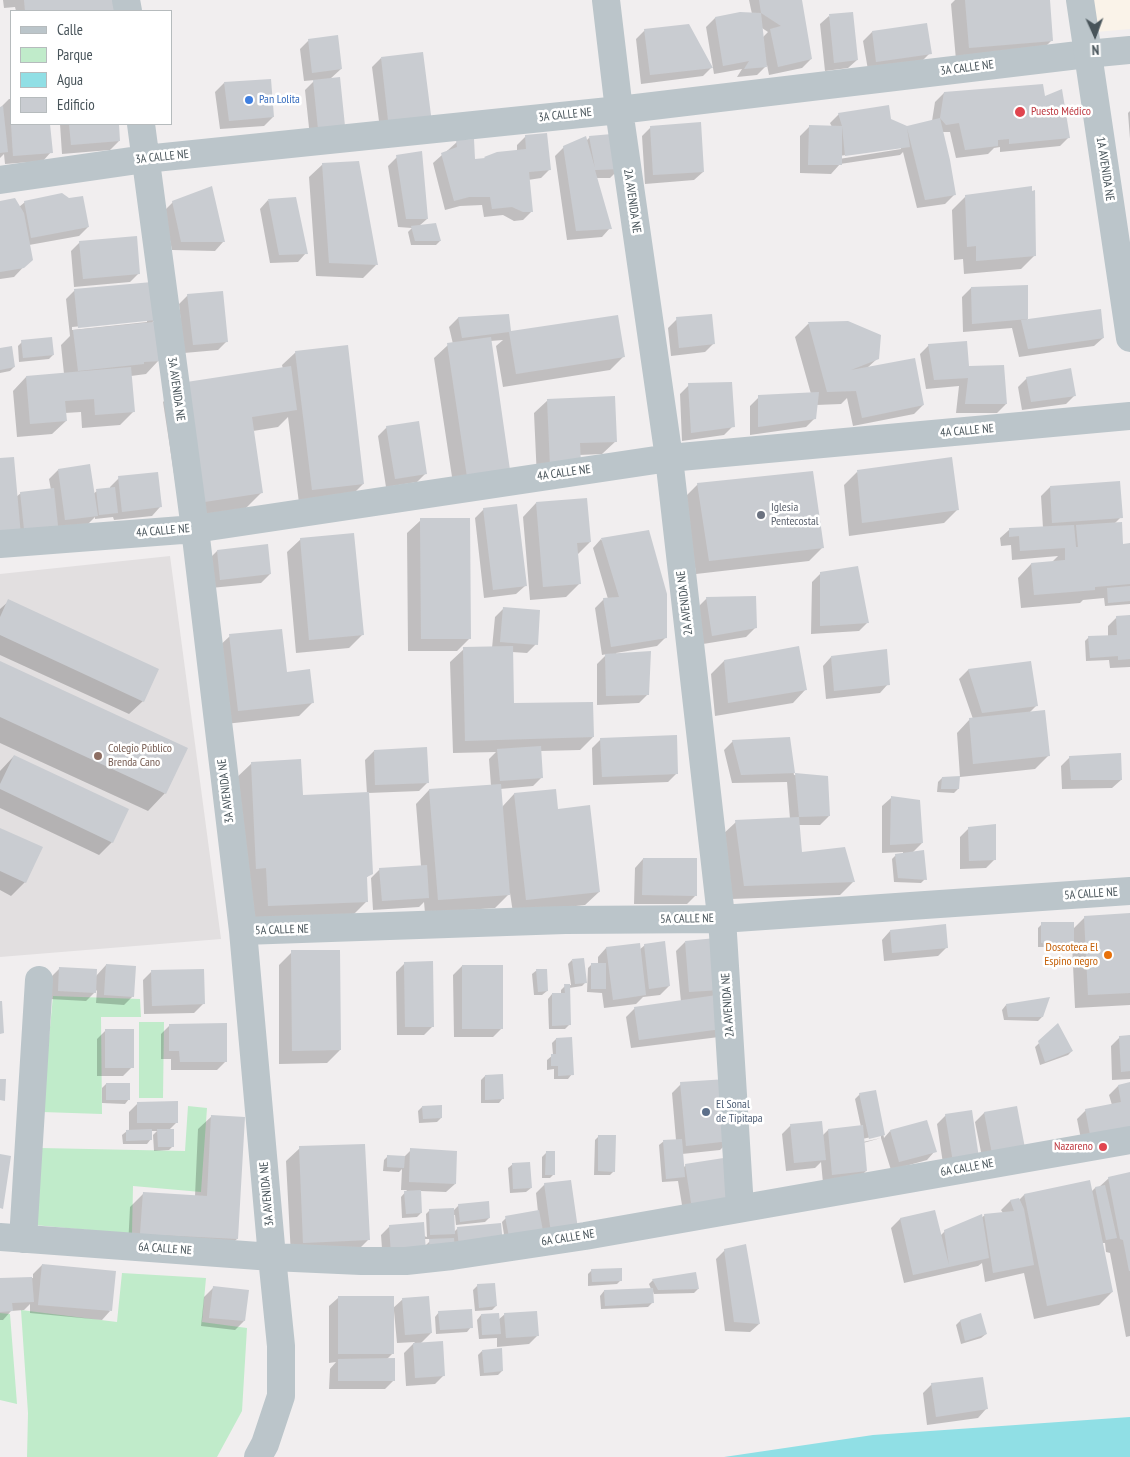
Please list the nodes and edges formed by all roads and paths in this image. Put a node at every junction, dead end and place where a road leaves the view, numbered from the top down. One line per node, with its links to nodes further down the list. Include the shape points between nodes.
1 (606, 0): 5 (street, 2A AVENIDA NE)
2 (1080, 0): 4 (street, 1A AVENIDA NE)
3 (1130, 50): 4 (street, 3A CALLE NE)
4 (1087, 54): 5 (street, 3A CALLE NE); 9 (street, 1A AVENIDA NE)
5 (619, 110): 7 (street, 3A CALLE NE); 11 (street, 2A AVENIDA NE)
6 (141, 125): 7 (street, 3A AVENIDA NE)
7 (145, 159): 8 (street, 3A CALLE NE); 12 (street, 3A AVENIDA NE)
8 (0, 180)
9 (1130, 338)
10 (1130, 416): 11 (street, 4A CALLE NE)
11 (669, 458): 12 (street, 4A CALLE NE); 15 (street, 2A AVENIDA NE)
12 (195, 528): 13 (street, 4A CALLE NE); 16 (street, 3A AVENIDA NE)
13 (0, 544)
14 (1130, 891): 15 (street, 5A CALLE NE)
15 (721, 919): 16 (street, 5A CALLE NE, via 565,920); 19 (street, 2A AVENIDA NE)
16 (243, 931): 21 (street, 3A AVENIDA NE)
17 (39, 980): 20 (street)
18 (1130, 1140): 19 (street, 6A CALLE NE)
19 (740, 1208): 21 (street, 6A CALLE NE, via 585,1236 416,1260)
20 (11, 1238): 21 (street, 6A CALLE NE)
21 (272, 1257): 22 (street, 3A AVENIDA NE, via 281,1346 280,1396 266,1444)
22 (258, 1457)

